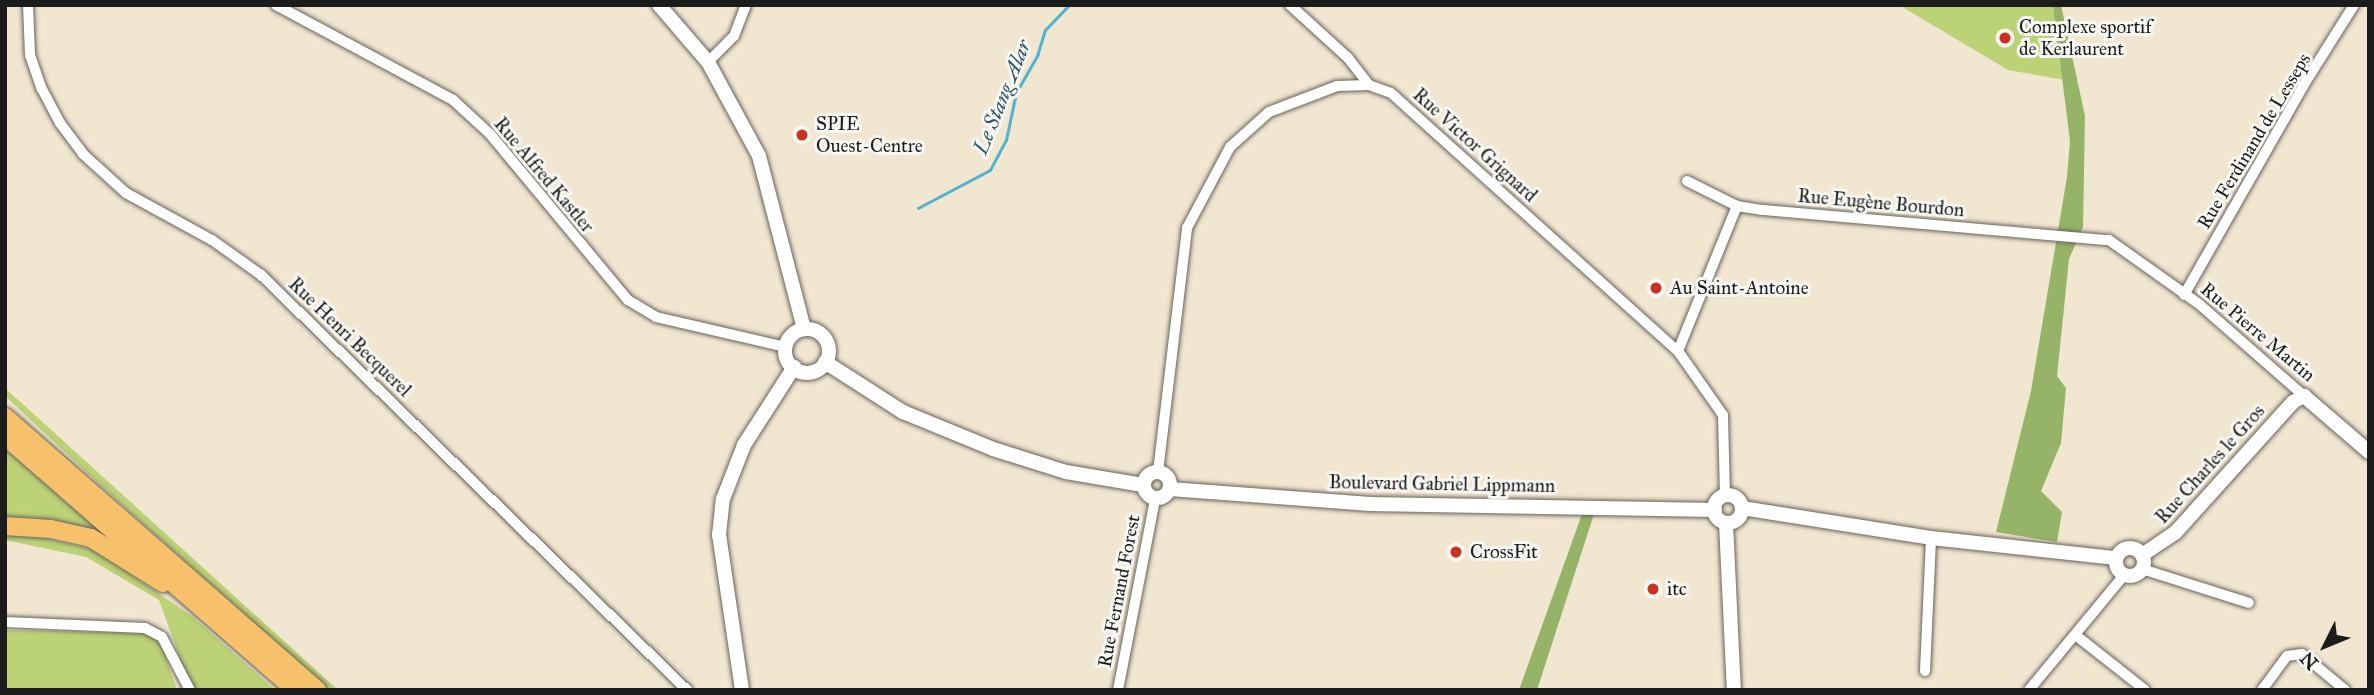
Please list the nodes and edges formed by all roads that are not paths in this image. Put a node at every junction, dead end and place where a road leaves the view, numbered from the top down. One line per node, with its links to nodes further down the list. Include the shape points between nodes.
1 (28, 5): 44 (street, Rue Henri Becquerel, via 30,55 42,89 83,154 126,193 212,240 261,275)
2 (276, 5): 14 (street, Rue Alfred Kastler, via 453,100 491,134 628,300 656,317)
3 (659, 5): 7 (street)
4 (746, 5): 7 (street, via 734,37)
5 (1290, 5): 8 (street, via 1348,58)
6 (2354, 5): 12 (street, Rue Ferdinand de Lesseps)
7 (708, 62): 13 (street, via 739,115 772,190)
8 (1370, 85): 15 (street, Rue Victor Grignard, via 1391,93); 23 (street, via 1337,86 1269,112 1230,148 1187,228)
9 (1687, 181): 10 (street, Rue Eugène Bourdon)
10 (1737, 206): 11 (street, Rue Eugène Bourdon); 15 (street)
11 (2078, 237): 12 (street, Rue Pierre Martin, via 2109,240)
12 (2183, 295): 18 (street, Rue Pierre Martin)
13 (804, 329): 14 (street, via 792,335); 16 (street, via 817,331 827,341)
14 (786, 347): 17 (street)
15 (1678, 351): 27 (street, Rue Victor Grignard, via 1723,415)
16 (825, 362): 17 (street, via 811,372); 24 (street, via 903,412 993,449 1066,472)
17 (794, 367): 45 (street, via 744,445 723,499 719,535)
18 (2304, 396): 22 (street, Rue Pierre Martin); 35 (street, Rue Charles le Gros, via 2293,402 2175,533)
19 (5, 405): 26 (highway)
20 (5, 417): 26 (highway)
21 (5, 436): 42 (highway)
22 (2369, 452)
23 (1158, 472): 24 (street, via 1150,474); 25 (street, via 1169,480)
24 (1143, 485): 28 (street)
25 (1170, 489): 28 (street); 30 (street, Boulevard Gabriel Lippmann, via 1357,504)
26 (95, 493): 43 (highway)
27 (1725, 495): 29 (street, via 1738,499); 30 (street)
28 (1155, 499): 46 (street, Rue Fernand Forest)
29 (1742, 508): 31 (street, via 1738,519); 33 (street)
30 (1714, 510): 31 (street)
31 (1726, 523): 47 (street)
32 (5, 526): 42 (highway, via 91,538 123,556)
33 (1931, 538): 34 (street); 40 (street)
34 (2116, 558): 35 (street, via 2126,548); 36 (street)
35 (2142, 562): 36 (street, via 2136,575); 37 (street)
36 (2124, 575): 39 (street)
37 (2249, 603)
38 (5, 622): 41 (street, via 145,628 162,637)
39 (2078, 636): 48 (street); 49 (street)
40 (1925, 671)
41 (190, 690)
42 (295, 690)
43 (317, 690)
44 (687, 690)
45 (742, 690)
46 (1118, 690)
47 (1734, 690)
48 (2029, 690)
49 (2145, 690)
50 (2262, 690): 51 (street, via 2287,656 2302,654)
51 (2345, 690)

